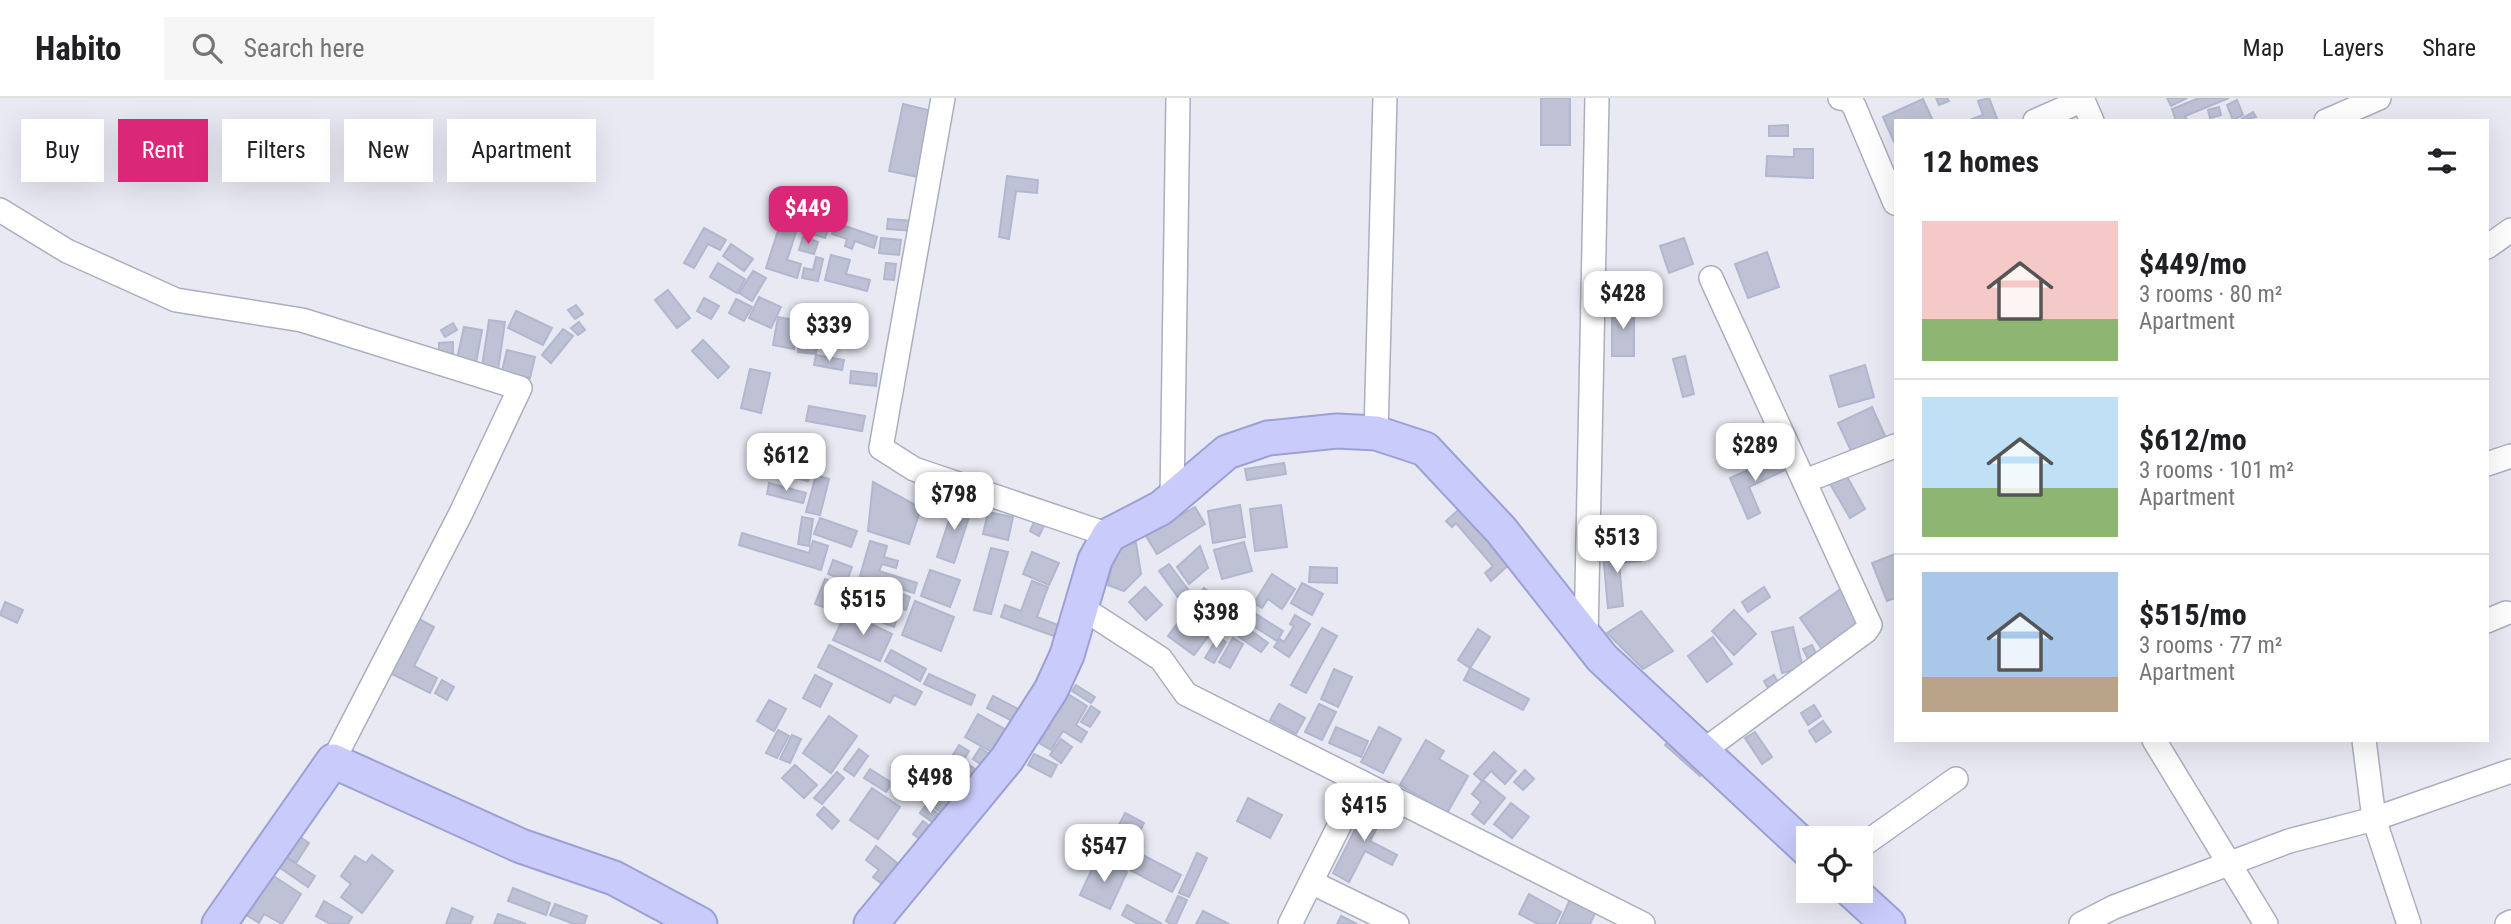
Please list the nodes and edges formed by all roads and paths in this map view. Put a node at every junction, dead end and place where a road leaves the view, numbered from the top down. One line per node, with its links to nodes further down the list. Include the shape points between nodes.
1 (943, 98): 21 (street, via 881,448 914,469)
2 (1178, 98): 20 (street)
3 (1385, 98): 15 (street)
4 (1597, 98): 23 (street)
5 (1840, 98): 10 (street, via 1853,106)
6 (2379, 98): 9 (street)
7 (2086, 106): 8 (street)
8 (2042, 119)
9 (2331, 119)
10 (1892, 188)
11 (0, 210): 27 (street, via 67,251 176,300 302,320 520,388)
12 (2511, 230): 13 (street)
13 (2489, 246)
14 (1711, 278): 19 (street)
15 (1376, 433): 20 (street, via 1337,431 1268,438 1227,452); 23 (street, via 1425,449 1501,530)
16 (1894, 446): 19 (street)
17 (2511, 456): 18 (street)
18 (2489, 463)
19 (1805, 481): 26 (street, via 1870,625)
20 (1172, 499): 21 (street)
21 (1109, 535): 22 (street, via 1095,560)
22 (1082, 607): 30 (street, via 1161,659 1186,694); 39 (street, via 1068,655 1051,690 1007,759)
23 (1586, 638): 26 (street)
24 (2155, 742): 34 (street)
25 (2364, 742): 31 (street)
26 (1703, 751): 33 (street)
27 (333, 761): 37 (street); 38 (street, via 521,846 614,878)
28 (2511, 771): 31 (street)
29 (1956, 779): 32 (street)
30 (1361, 782): 35 (street); 42 (street)
31 (2374, 819): 34 (street); 46 (street)
32 (1873, 837)
33 (1796, 839)
34 (2228, 862): 44 (street); 45 (street)
35 (1311, 882): 40 (street); 41 (street)
36 (1865, 903): 43 (street)
37 (219, 924)
38 (700, 924)
39 (871, 924)
40 (1290, 924)
41 (1397, 924)
42 (1643, 924)
43 (1888, 924)
44 (2081, 924)
45 (2266, 924)
46 (2409, 924)

